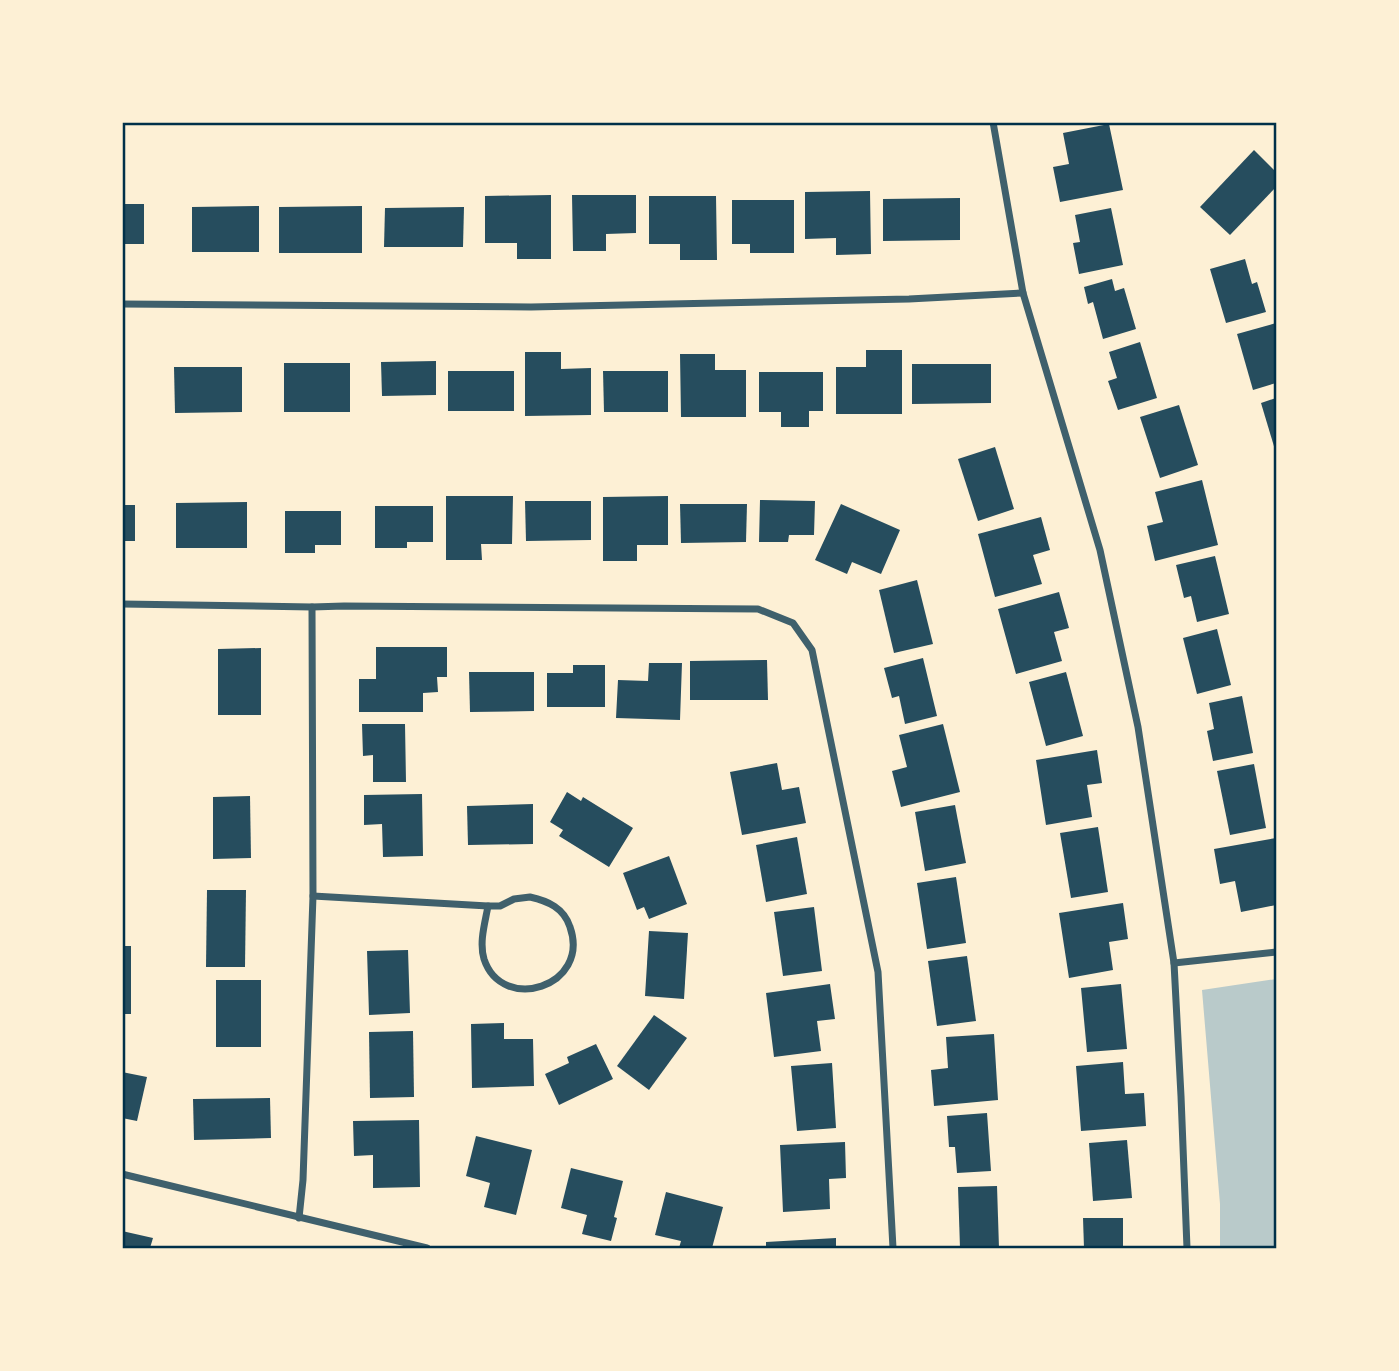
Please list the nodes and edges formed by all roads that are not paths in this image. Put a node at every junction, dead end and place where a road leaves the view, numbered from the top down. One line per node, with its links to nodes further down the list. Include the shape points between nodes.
1 (993, 122): 2 (street)
2 (1023, 293): 3 (street, via 531,307); 9 (street, via 1100,550 1138,727)
3 (122, 304)
4 (122, 604): 5 (street)
5 (312, 607): 6 (street); 13 (street, via 758,609 793,623 813,650 878,972)
6 (313, 896): 7 (street); 11 (street)
7 (488, 906): 7 (street, via 482,946 492,973 517,988 546,986 558,978 573,951 568,921 558,909 530,897)
8 (1276, 952): 9 (street)
9 (1174, 963): 14 (street)
10 (122, 1174): 11 (street)
11 (299, 1218): 12 (street)
12 (427, 1248)
13 (893, 1248)
14 (1187, 1248)

